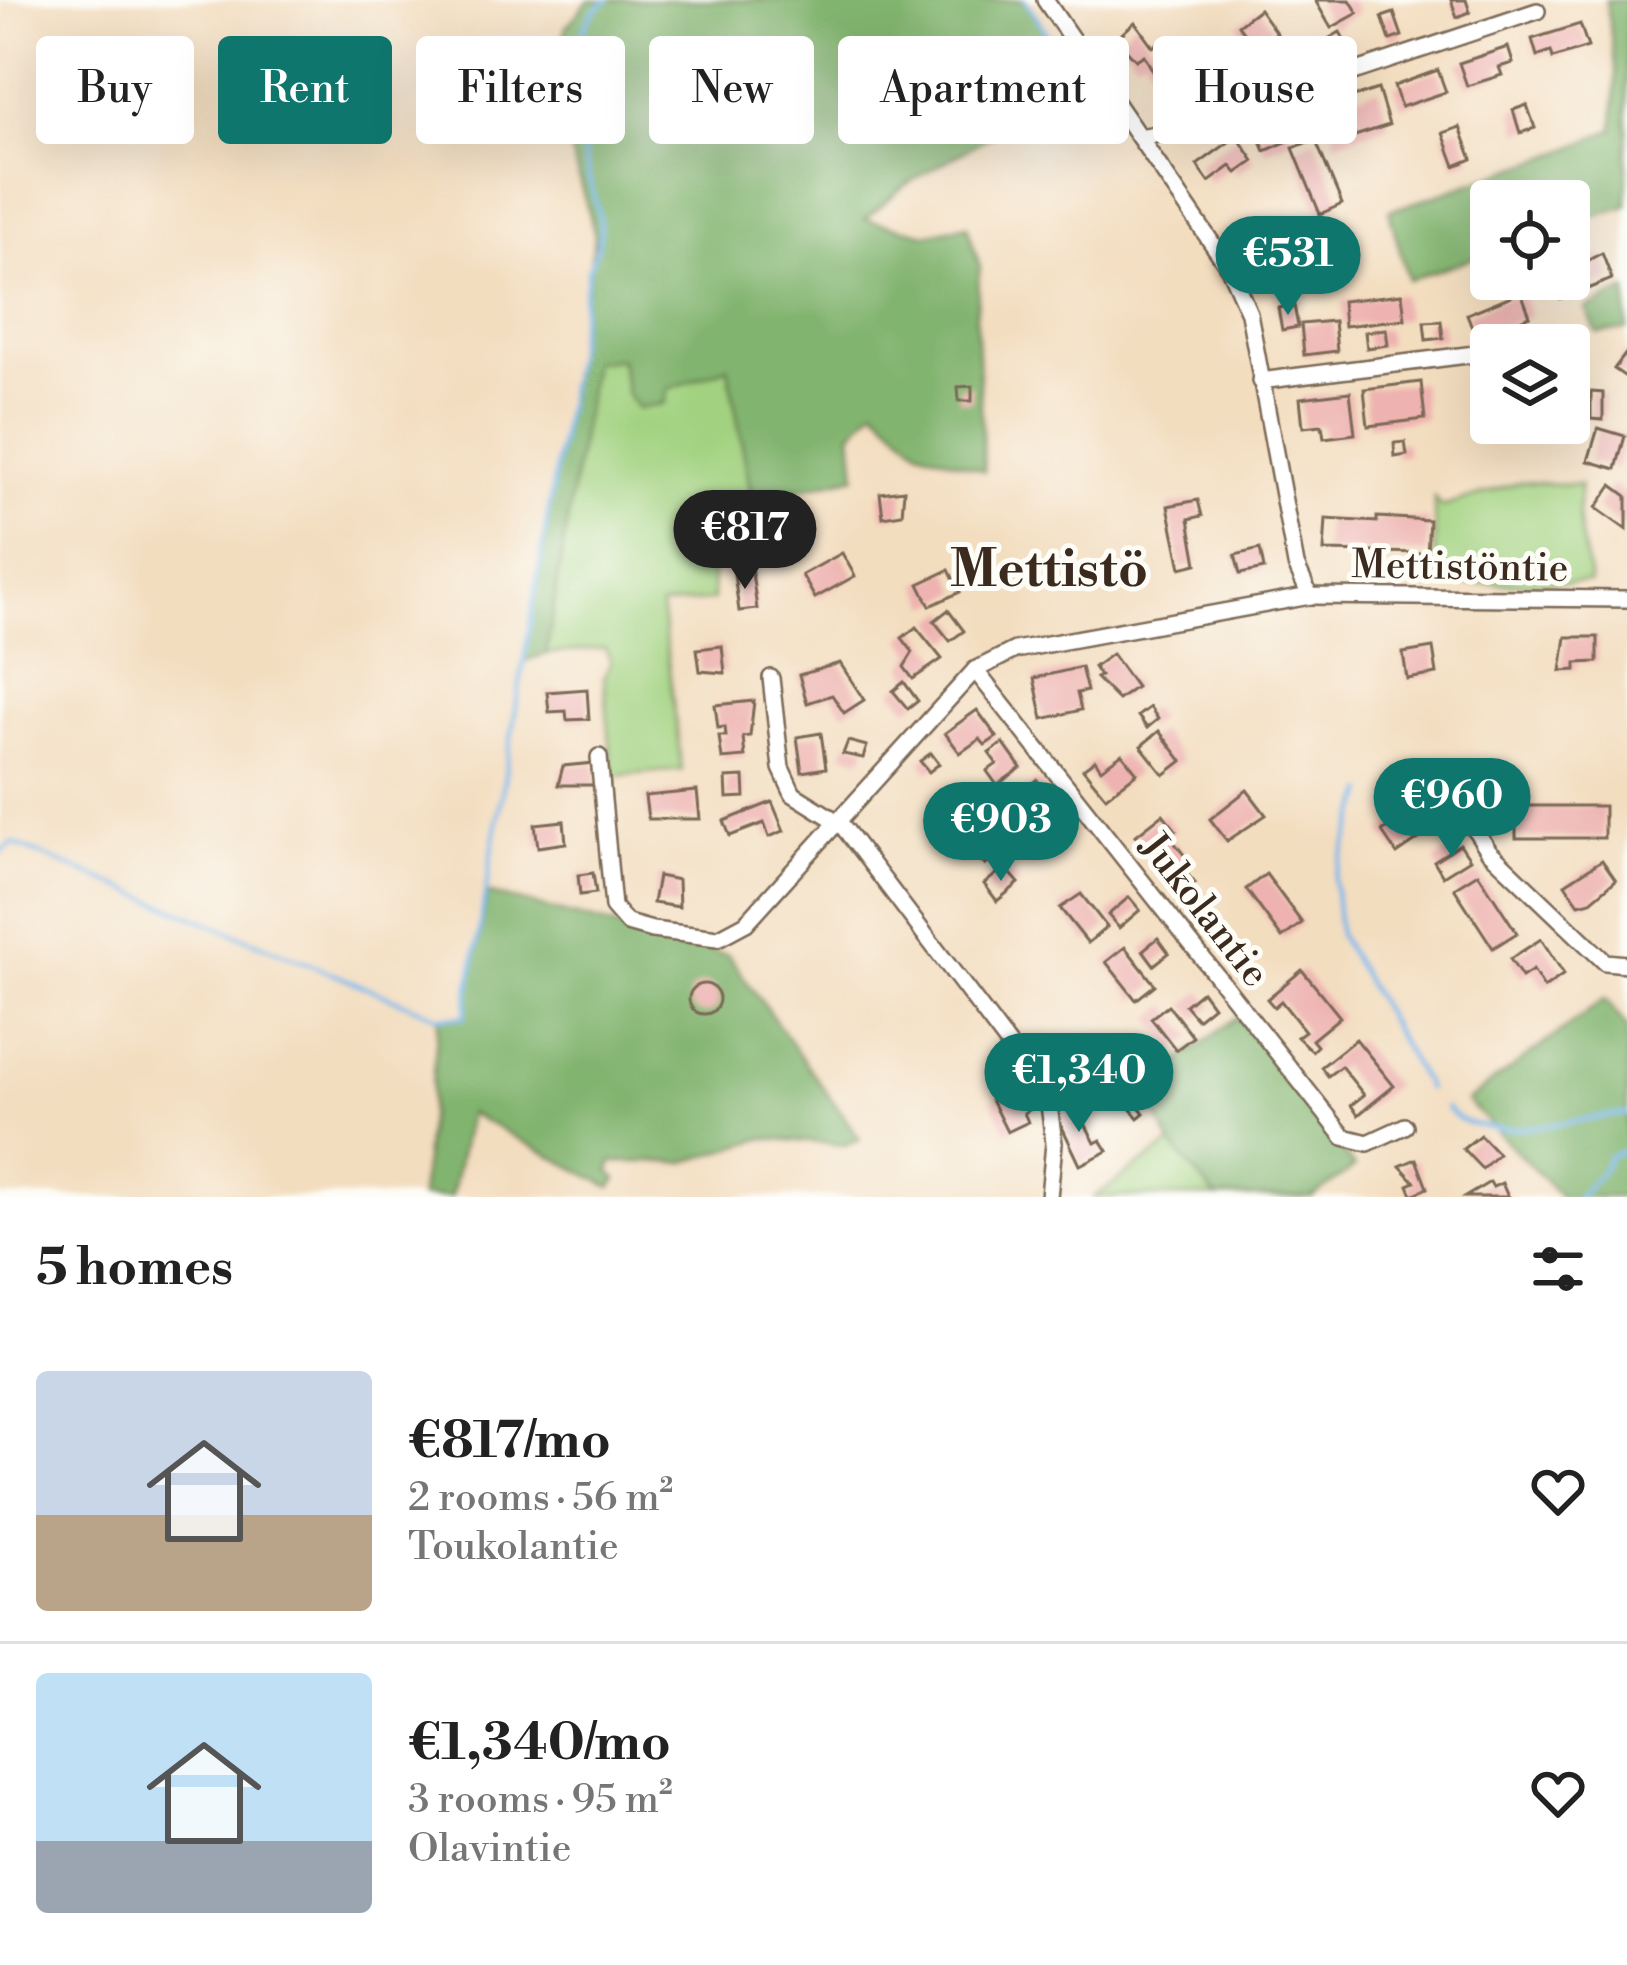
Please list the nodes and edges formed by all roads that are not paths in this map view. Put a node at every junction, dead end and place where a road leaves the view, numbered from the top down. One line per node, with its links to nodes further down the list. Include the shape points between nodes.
1 (1045, 0): 3 (street, Mettistöntie)
2 (1537, 11): 3 (street)
3 (1139, 137): 5 (street, Mettistöntie, via 1229,268 1249,313)
4 (1470, 355): 5 (street)
5 (1260, 381): 6 (street, Mettistöntie, via 1296,566)
6 (1310, 596): 7 (street, Mettistöntie); 8 (street, via 1015,650)
7 (1627, 599)
8 (975, 670): 12 (street); 14 (street, Jukolantie, via 1345,1137 1368,1143)
9 (771, 678): 12 (street, via 781,768 793,794)
10 (599, 757): 12 (street, via 613,907 638,926 718,938 746,923)
11 (1469, 820): 13 (street, via 1489,851 1605,962)
12 (841, 824): 15 (street, via 1048,1097)
13 (1627, 964)
14 (1405, 1126)
15 (1049, 1197)

